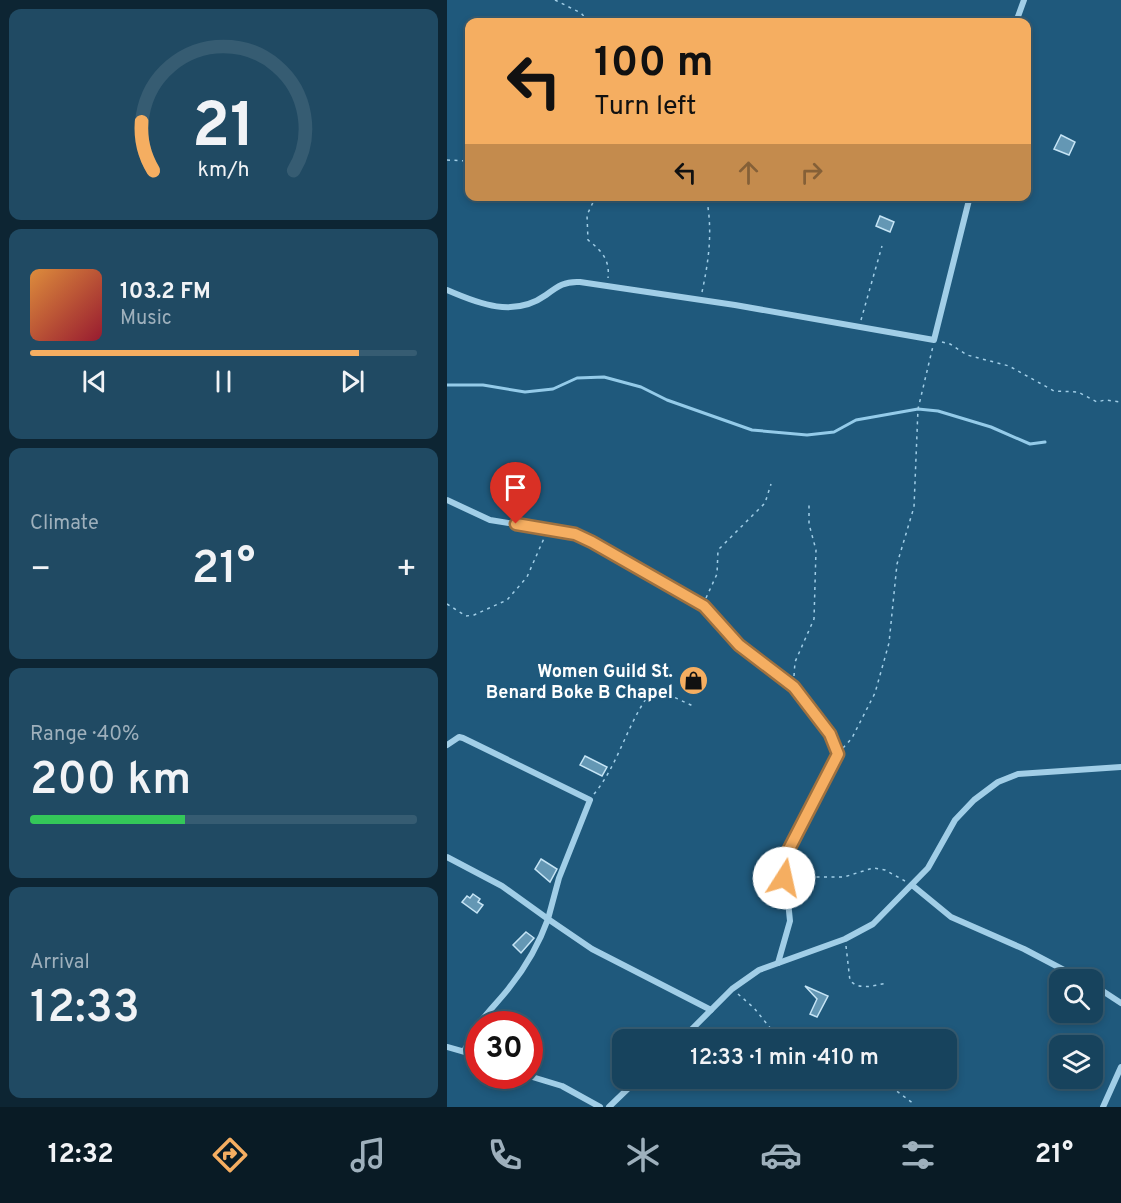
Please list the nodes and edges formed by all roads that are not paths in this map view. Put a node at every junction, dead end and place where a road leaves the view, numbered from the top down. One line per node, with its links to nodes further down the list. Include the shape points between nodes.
1 (1024, 0): 2 (street)
2 (1017, 18)
3 (969, 201): 4 (street, via 934,340 701,299 571,281 531,303 514,307 494,308)
4 (447, 290)
5 (447, 500): 11 (street, via 490,520 575,534 704,606 739,645 794,687 830,734 838,754 784,861 790,921)
6 (447, 745): 10 (street, via 463,738 590,800)
7 (1121, 767): 9 (street, via 1018,774 998,782 955,820 933,861)
8 (447, 857): 10 (street, via 502,886)
9 (912, 885): 11 (street, via 873,924 845,939); 12 (street, via 951,917)
10 (547, 919): 15 (street, via 592,949); 16 (street, via 533,953)
11 (778, 963): 15 (street, via 732,988)
12 (1062, 969)
13 (1103, 991): 14 (street)
14 (1121, 1003)
15 (711, 1010): 17 (street)
16 (488, 1011)
17 (692, 1029)
18 (447, 1047): 19 (street)
19 (464, 1051)
20 (1121, 1067): 25 (street)
21 (543, 1080): 23 (street)
22 (628, 1089): 24 (street)
23 (600, 1107)
24 (609, 1107)
25 (1103, 1107)

